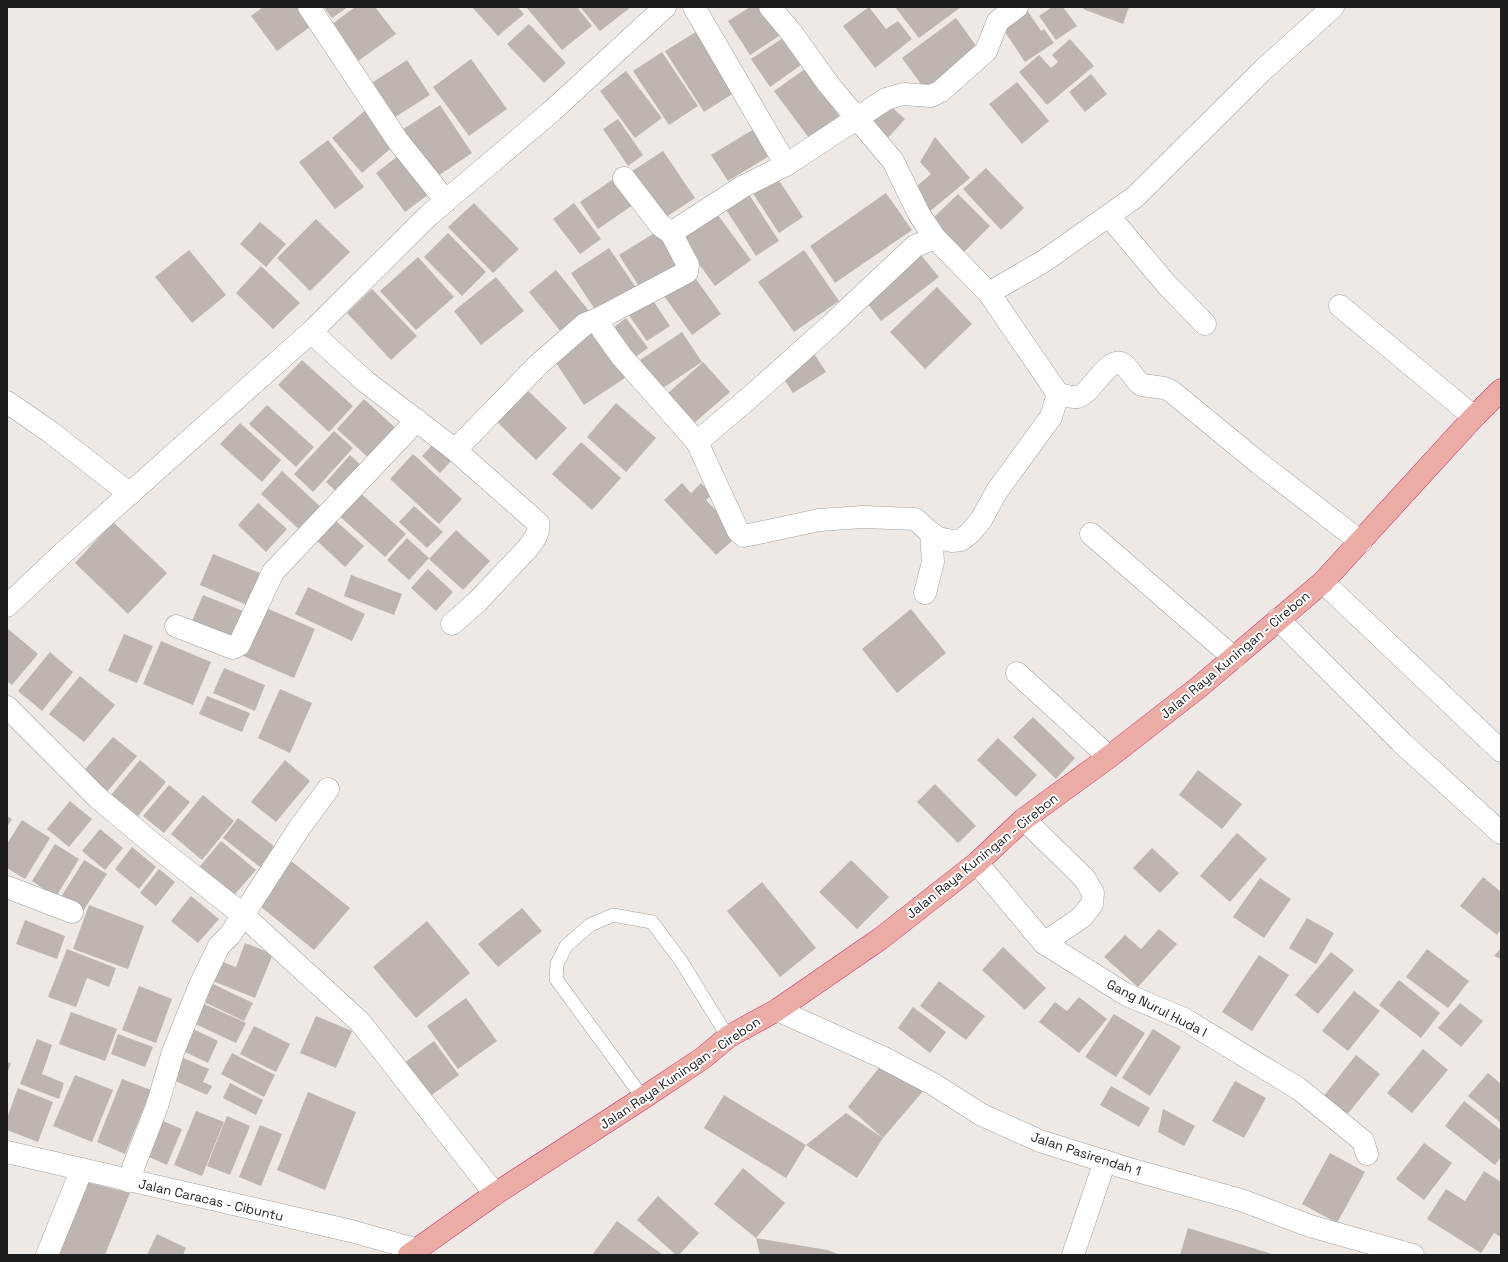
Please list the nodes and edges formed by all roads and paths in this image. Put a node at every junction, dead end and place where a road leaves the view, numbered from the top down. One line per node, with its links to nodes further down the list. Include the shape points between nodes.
1 (309, 7): 10 (street, via 398,142)
2 (665, 7): 10 (street, via 552,111)
3 (694, 7): 8 (street)
4 (770, 7): 7 (street)
5 (1017, 7): 7 (street, via 998,21 986,51 942,91 931,96 903,94 886,99)
6 (1333, 7): 11 (street, via 1264,69 1134,197)
7 (857, 118): 8 (street); 13 (street, via 893,161 919,214)
8 (786, 165): 12 (street, via 742,187)
9 (624, 178): 12 (street, via 660,225)
10 (446, 201): 18 (street)
11 (1109, 216): 14 (street, via 1044,261); 17 (street)
12 (671, 233): 16 (street, via 688,265 687,272)
13 (935, 238): 14 (street); 24 (street, via 915,246 814,340)
14 (989, 293): 20 (street)
15 (1340, 306): 22 (street)
16 (598, 319): 24 (street, via 622,357); 25 (street, via 585,324 539,364)
17 (1205, 324)
18 (311, 332): 23 (street, via 366,382); 26 (street)
19 (1501, 390): 22 (highway, Jalan Raya Kuningan - Cirebon)
20 (1058, 394): 27 (street, via 1051,417 969,534 961,540 952,541); 29 (street, via 1077,397 1084,394 1110,366 1117,363 1123,365 1142,385 1172,391 1260,464)
21 (7, 402): 26 (street)
22 (1474, 417): 29 (highway, Jalan Raya Kuningan - Cirebon)
23 (416, 420): 25 (street); 35 (street, via 273,572 239,645 233,648)
24 (697, 442): 27 (street, via 741,534 750,535 819,520 863,517 915,519)
25 (454, 449): 34 (street, via 538,523 539,528 528,548 478,602)
26 (130, 494): 32 (street)
27 (931, 534): 31 (street, via 933,562)
28 (1092, 534): 36 (street)
29 (1361, 542): 30 (highway, Jalan Raya Kuningan - Cirebon)
30 (1323, 582): 33 (highway, Jalan Raya Kuningan - Cirebon); 39 (street)
31 (925, 593)
32 (7, 606)
33 (1278, 619): 36 (highway, Jalan Raya Kuningan - Cirebon); 43 (street, via 1402,743)
34 (452, 624)
35 (176, 626)
36 (1234, 658): 40 (highway, Jalan Raya Kuningan - Cirebon)
37 (1017, 673): 40 (street)
38 (7, 707): 47 (street, via 98,798)
39 (1501, 751)
40 (1109, 757): 42 (highway, Jalan Raya Kuningan - Cirebon)
41 (328, 789): 47 (street)
42 (1024, 819): 44 (highway, Jalan Raya Kuningan - Cirebon); 48 (street, via 1085,879 1093,893 1092,904 1082,917)
43 (1501, 833)
44 (977, 863): 48 (street, Gang Nurul Huda I); 49 (highway, Jalan Raya Kuningan - Cirebon, via 880,939)
45 (7, 887): 46 (street)
46 (72, 912)
47 (243, 915): 56 (street, via 219,946 200,985 173,1052 157,1106); 57 (street, via 360,1022)
48 (1044, 943): 53 (street, Gang Nurul Huda I, via 1125,994 1184,1019 1299,1089 1363,1141)
49 (777, 1010): 50 (highway, Jalan Raya Kuningan - Cirebon); 54 (street, Jalan Pasirendah 1, via 882,1057 933,1084 982,1115 1040,1141)
50 (728, 1037): 51 (highway, Jalan Raya Kuningan - Cirebon, via 703,1058); 51 (lane, via 681,961 652,922 613,915 590,925 566,946 556,964 556,979)
51 (643, 1098): 57 (highway, Jalan Raya Kuningan - Cirebon)
52 (7, 1152): 55 (street, Jalan Caracas - Cibuntu)
53 (1367, 1154)
54 (1105, 1161): 60 (street); 61 (street, Jalan Pasirendah 1, via 1241,1200 1310,1226)
55 (82, 1169): 56 (street, Jalan Caracas - Cibuntu); 59 (street)
56 (128, 1181): 58 (street, Jalan Caracas - Cibuntu, via 351,1231)
57 (494, 1194): 58 (highway, Jalan Raya Kuningan - Cirebon)
58 (412, 1252)
59 (47, 1255)
60 (1073, 1255)
61 (1413, 1255)

